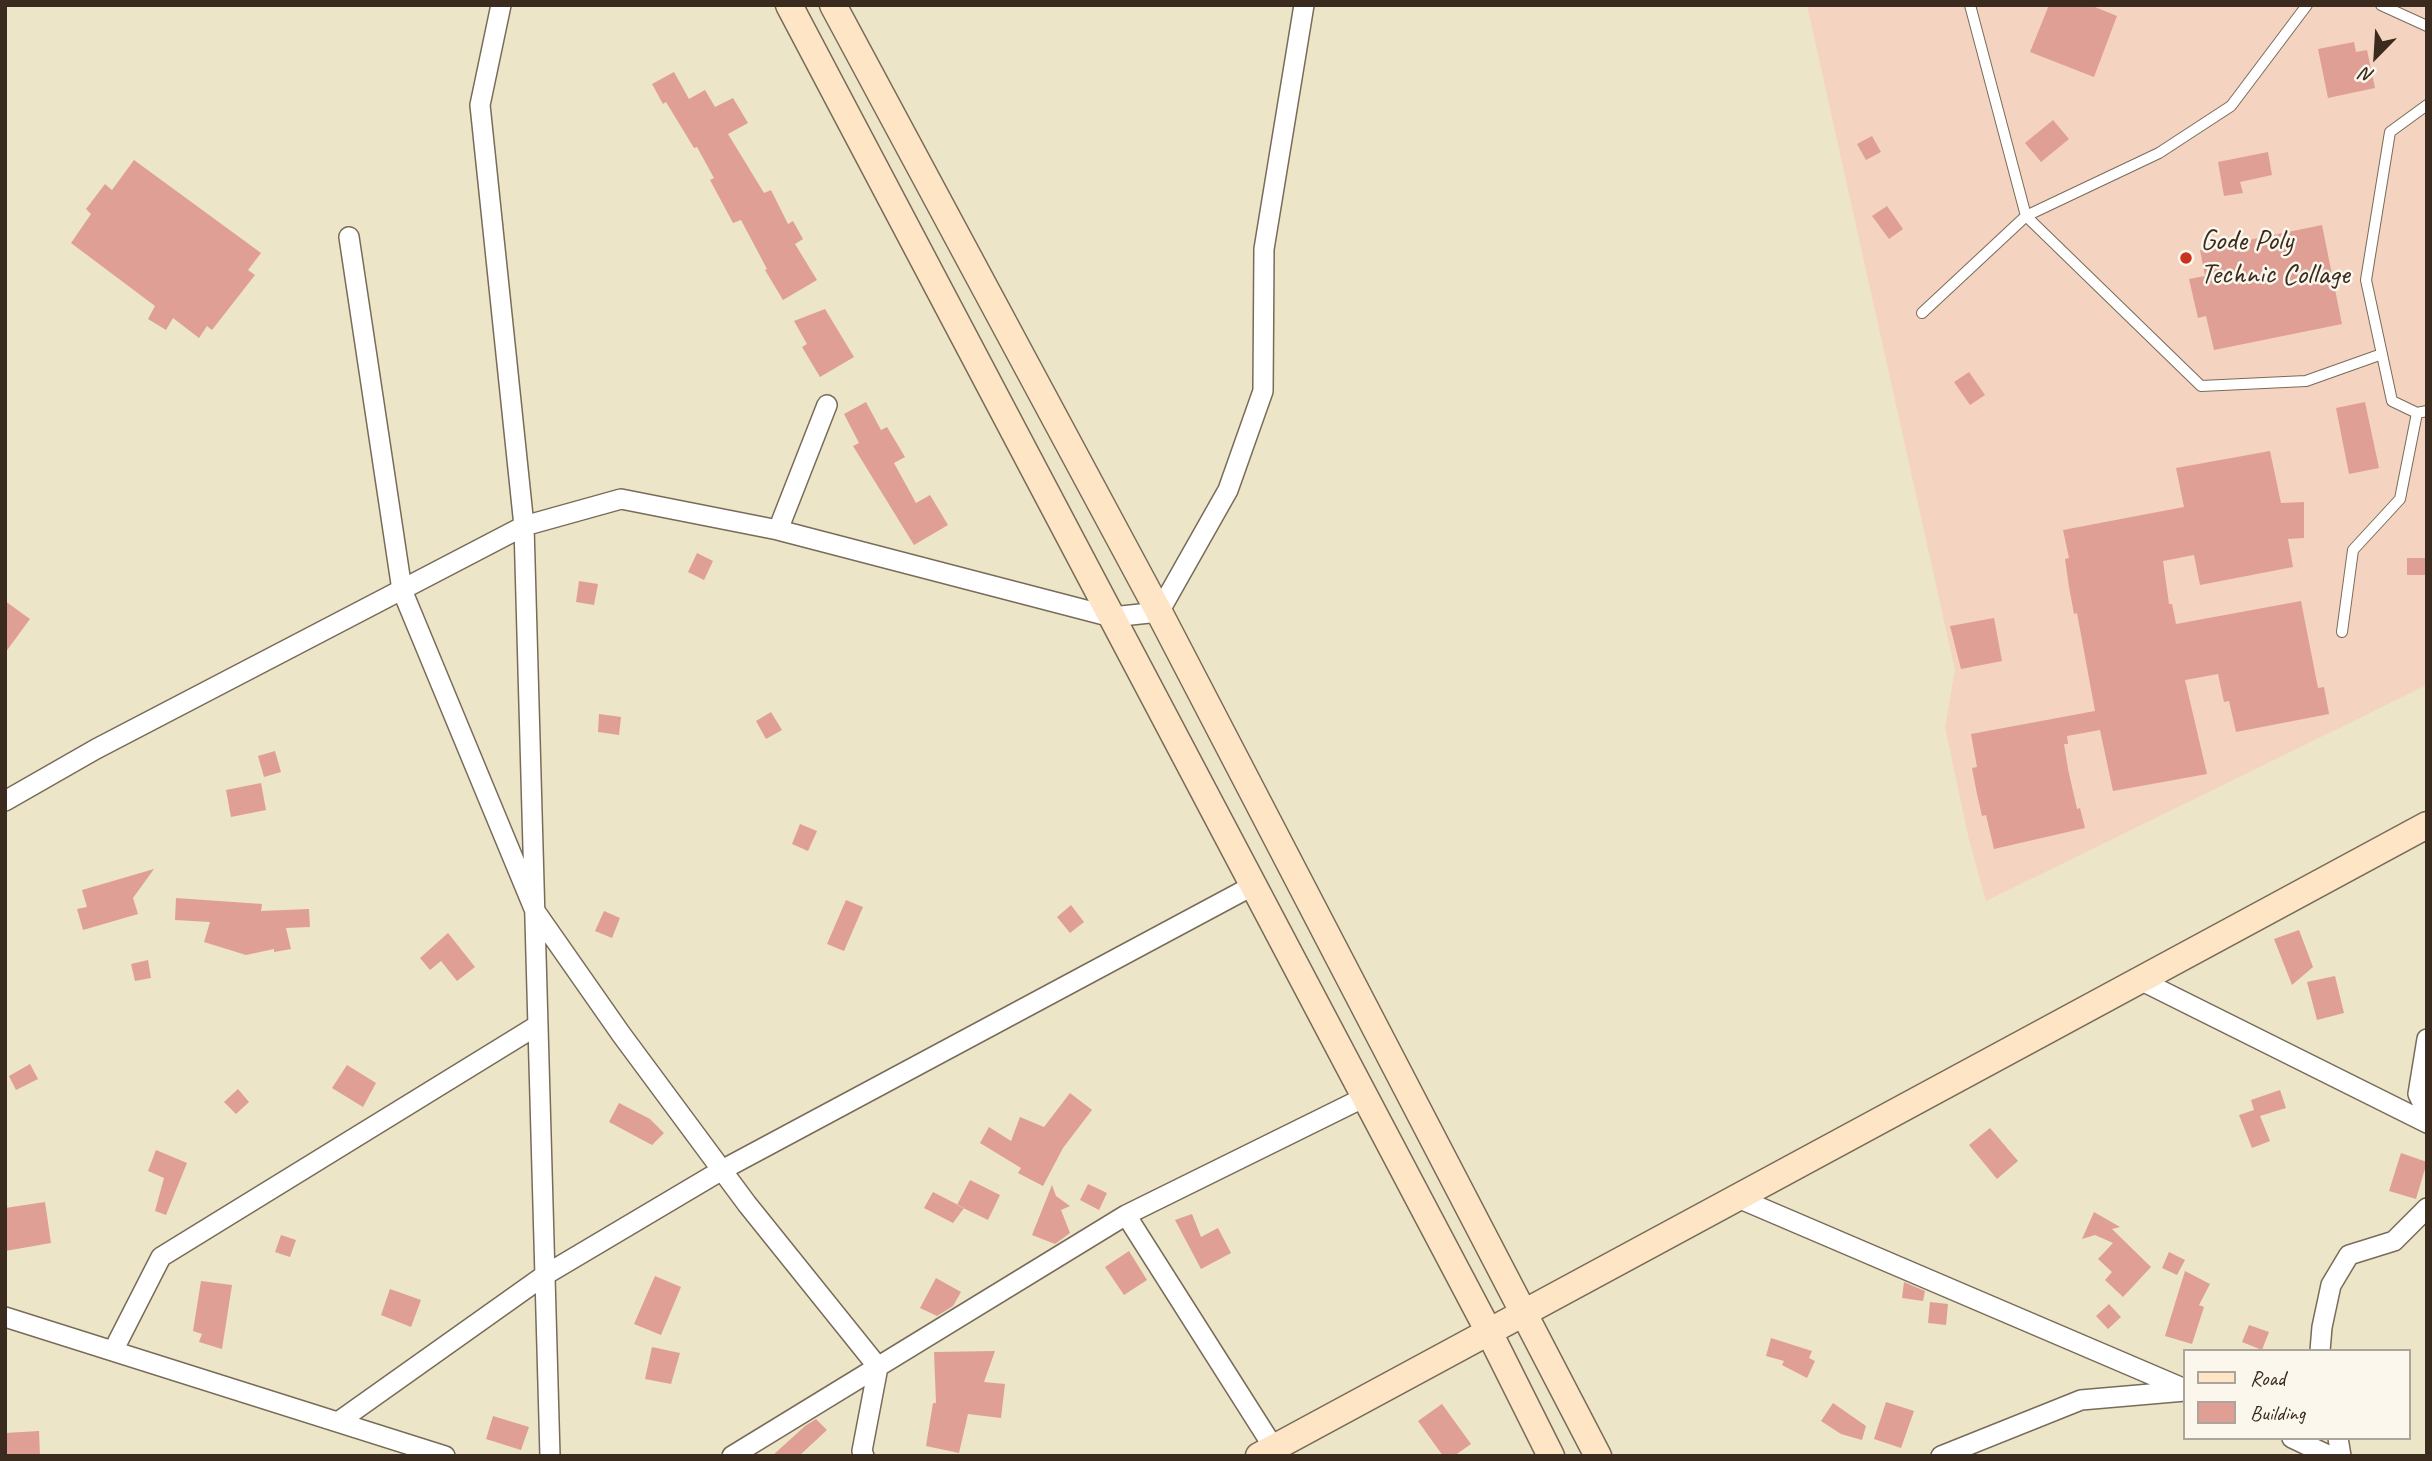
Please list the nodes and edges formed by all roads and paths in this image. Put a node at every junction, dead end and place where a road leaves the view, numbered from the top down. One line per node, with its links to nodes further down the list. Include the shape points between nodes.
1 (501, 5): 18 (street, via 480,105)
2 (789, 5): 11 (street)
3 (833, 5): 10 (street)
4 (1304, 5): 21 (street, via 1264,249 1263,391 1228,490)
5 (1970, 5): 12 (lane)
6 (2306, 5): 12 (lane, via 2231,106 2159,153)
7 (2381, 5): 8 (lane)
8 (2427, 26)
9 (2427, 106): 15 (lane, via 2390,132 2366,280)
10 (890, 112): 11 (street); 21 (street)
11 (855, 130): 22 (street)
12 (2026, 216): 14 (lane); 15 (lane, via 2201,386 2306,381)
13 (349, 237): 20 (street)
14 (1922, 313)
15 (2382, 354): 17 (lane, via 2392,401)
16 (827, 405): 19 (street)
17 (2422, 412): 23 (lane, via 2400,499 2353,550)
18 (524, 527): 19 (street, via 621,499); 20 (street); 27 (street)
19 (778, 530): 22 (street)
20 (402, 590): 24 (street); 27 (street)
21 (1159, 612): 22 (street); 39 (street)
22 (1112, 617): 26 (street)
23 (2342, 632)
24 (5, 801)
25 (2427, 825): 28 (street)
26 (1254, 885): 31 (street); 34 (street)
27 (535, 911): 29 (street); 34 (street)
28 (2140, 980): 33 (street); 35 (street)
29 (538, 1025): 38 (street); 43 (street, via 161,1257)
30 (2427, 1039): 32 (street, via 2418,1094)
31 (1365, 1097): 37 (street); 41 (street)
32 (2427, 1112)
33 (2427, 1123)
34 (722, 1170): 38 (street); 44 (street)
35 (1738, 1198): 39 (street); 45 (street)
36 (2427, 1208): 42 (street, via 2395,1241 2349,1255 2331,1286)
37 (1126, 1215): 44 (street); 49 (street)
38 (545, 1275): 47 (street); 51 (street)
39 (1522, 1314): 41 (street); 55 (street)
40 (5, 1317): 43 (street)
41 (1489, 1332): 49 (street); 54 (street)
42 (2320, 1349)
43 (113, 1351): 47 (street)
44 (878, 1367): 52 (street); 53 (street)
45 (2184, 1390)
46 (2184, 1390): 56 (street, via 2081,1400)
47 (338, 1422): 50 (street)
48 (2296, 1440): 57 (street)
49 (1271, 1453)
50 (445, 1456)
51 (550, 1456)
52 (732, 1456)
53 (864, 1456)
54 (1551, 1456)
55 (1598, 1456)
56 (1941, 1456)
57 (2330, 1456)

